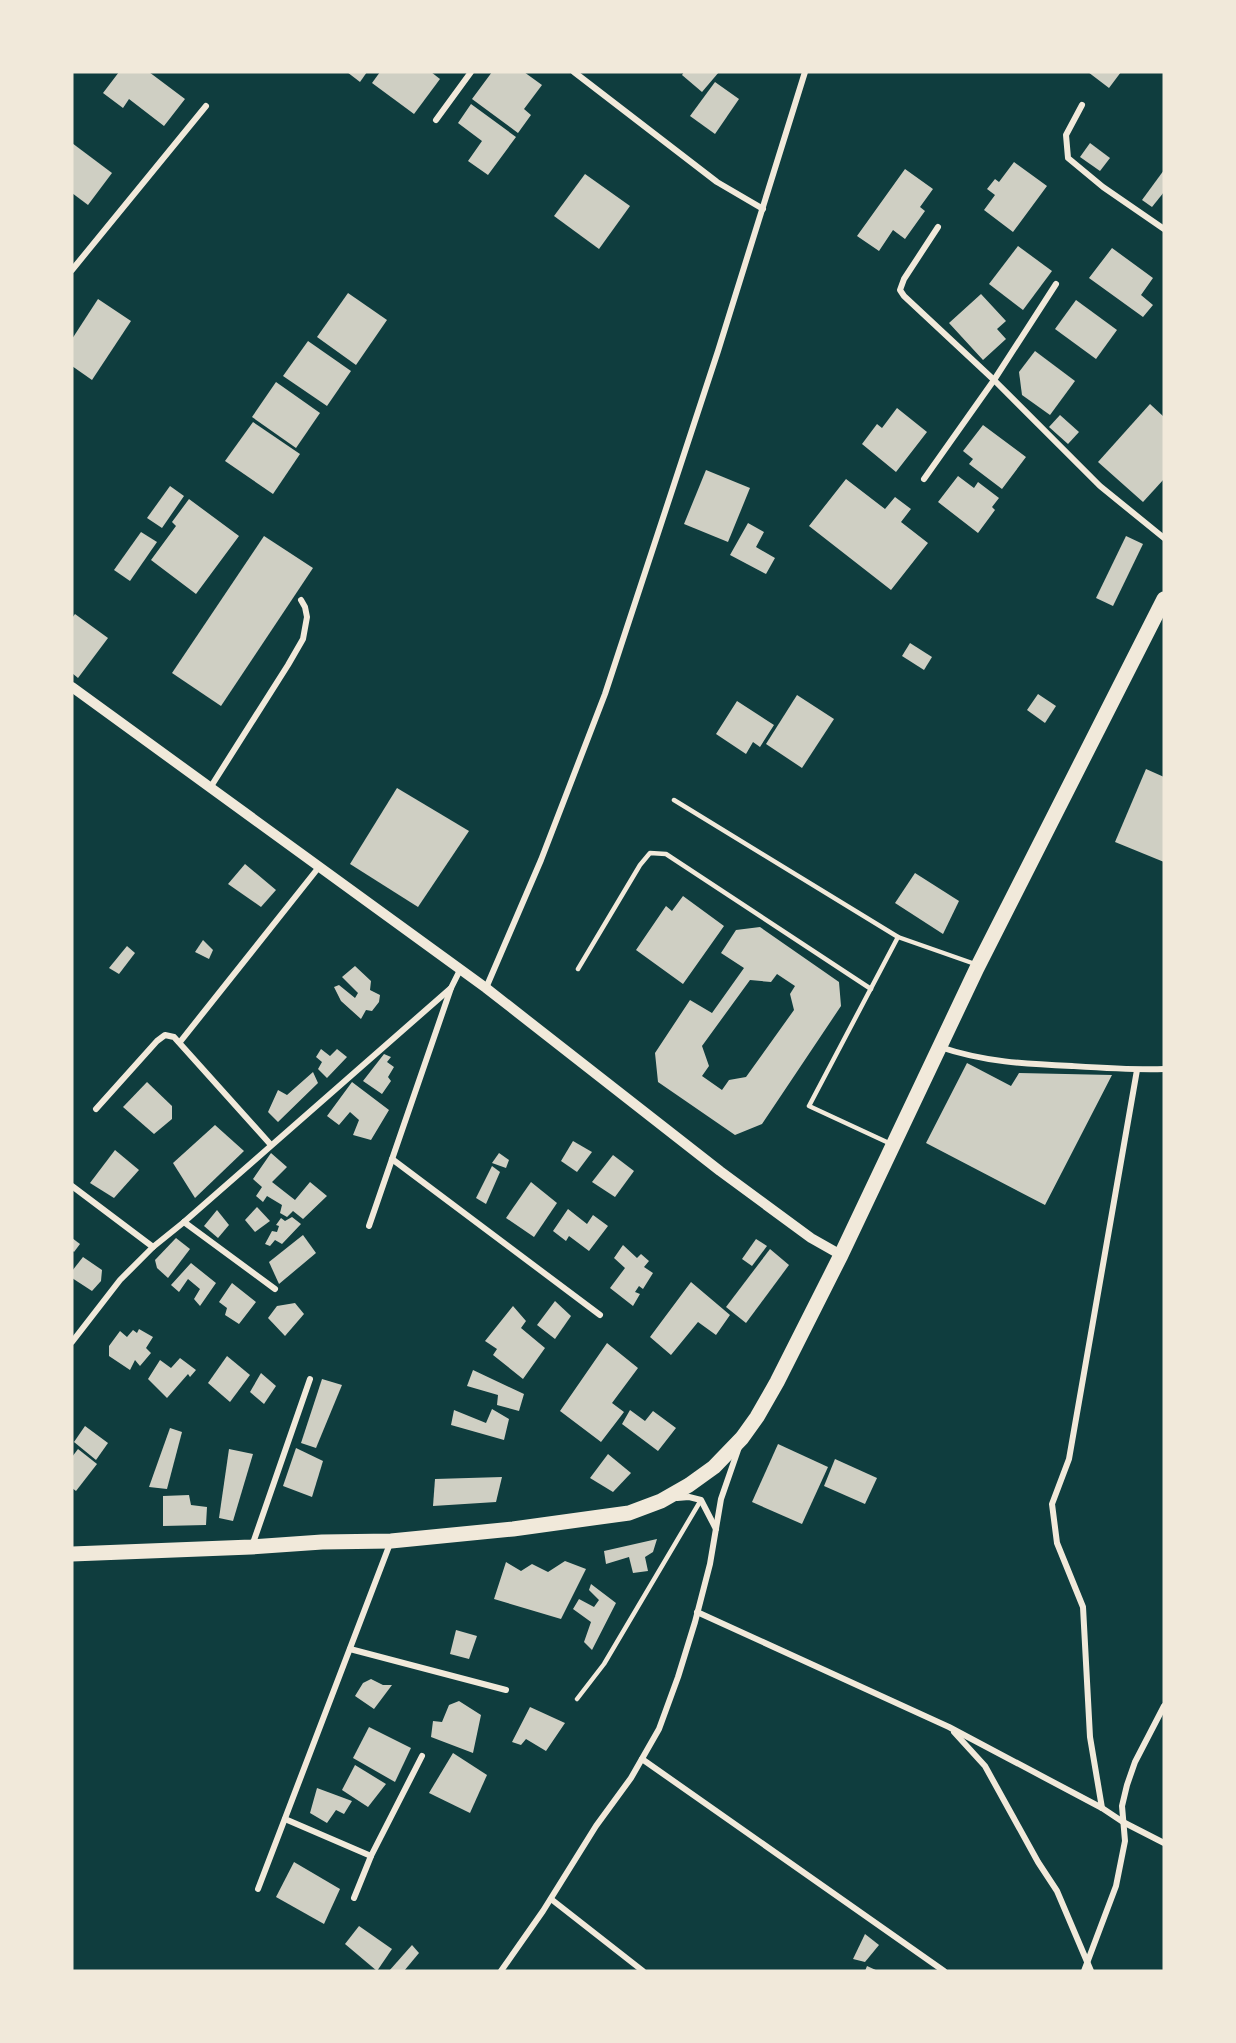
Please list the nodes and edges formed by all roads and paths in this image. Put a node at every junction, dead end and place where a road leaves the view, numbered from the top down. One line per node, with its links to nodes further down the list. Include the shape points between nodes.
1 (471, 72): 6 (street)
2 (573, 72): 7 (street, via 717,182)
3 (805, 72): 7 (street)
4 (1082, 105): 9 (street, via 1066,135 1068,158)
5 (206, 106): 10 (street)
6 (436, 120)
7 (763, 209): 26 (street, via 605,694)
8 (938, 227): 12 (street, via 900,290)
9 (1164, 229)
10 (72, 270)
11 (1056, 284): 12 (street)
12 (994, 380): 13 (street); 14 (street, via 1100,486)
13 (924, 478)
14 (1164, 538)
15 (1164, 599): 22 (main road)
16 (301, 600): 18 (street, via 307,617 303,639)
17 (72, 687): 18 (street)
18 (210, 788): 20 (street)
19 (674, 800): 21 (lane)
20 (319, 867): 24 (street); 28 (street)
21 (898, 937): 22 (lane); 27 (lane)
22 (978, 965): 29 (main road)
23 (578, 969): 27 (lane, via 640,865 651,853 666,854)
24 (460, 970): 25 (street); 26 (street)
25 (451, 988): 34 (street); 35 (street)
26 (486, 988): 40 (street, via 720,1171 811,1238)
27 (871, 989): 33 (lane, via 809,1106)
28 (180, 1042): 32 (street, via 165,1035 157,1041); 34 (street)
29 (939, 1047): 31 (street, via 993,1061); 33 (main road)
30 (1164, 1069): 31 (street)
31 (1137, 1070): 60 (street, via 1069,1459 1052,1504 1057,1543 1083,1607 1090,1737)
32 (96, 1109)
33 (893, 1144): 40 (main road)
34 (271, 1145): 37 (street)
35 (392, 1160): 38 (street); 42 (street)
36 (72, 1186): 39 (street)
37 (184, 1222): 39 (street); 41 (street)
38 (369, 1226)
39 (153, 1247): 43 (street, via 120,1280)
40 (841, 1255): 45 (main road, via 777,1382)
41 (275, 1289)
42 (600, 1315)
43 (72, 1341)
44 (310, 1379): 50 (street)
45 (742, 1438): 46 (main road, via 714,1467); 48 (street, via 721,1499)
46 (661, 1500): 47 (street); 49 (main road, via 628,1513)
47 (701, 1500): 48 (street); 55 (lane, via 604,1664)
48 (716, 1529): 52 (street)
49 (391, 1541): 50 (main road); 53 (street)
50 (251, 1547): 51 (main road)
51 (72, 1554)
52 (697, 1612): 57 (street); 59 (street, via 659,1729)
53 (350, 1649): 54 (street); 61 (street)
54 (506, 1690)
55 (577, 1699)
56 (1164, 1706): 62 (street, via 1127,1785)
57 (949, 1728): 60 (street); 68 (street, via 986,1766 1056,1891)
58 (422, 1756): 64 (street)
59 (642, 1759): 67 (street); 71 (street)
60 (1102, 1808): 62 (street)
61 (285, 1819): 64 (street); 65 (street)
62 (1123, 1822): 63 (street); 68 (street, via 1125,1841 1116,1886)
63 (1164, 1843)
64 (371, 1856): 66 (street)
65 (258, 1889)
66 (354, 1898)
67 (550, 1899): 69 (street); 70 (street)
68 (1085, 1968): 72 (street)
69 (501, 1971)
70 (643, 1971)
71 (944, 1971)
72 (1091, 1971)

